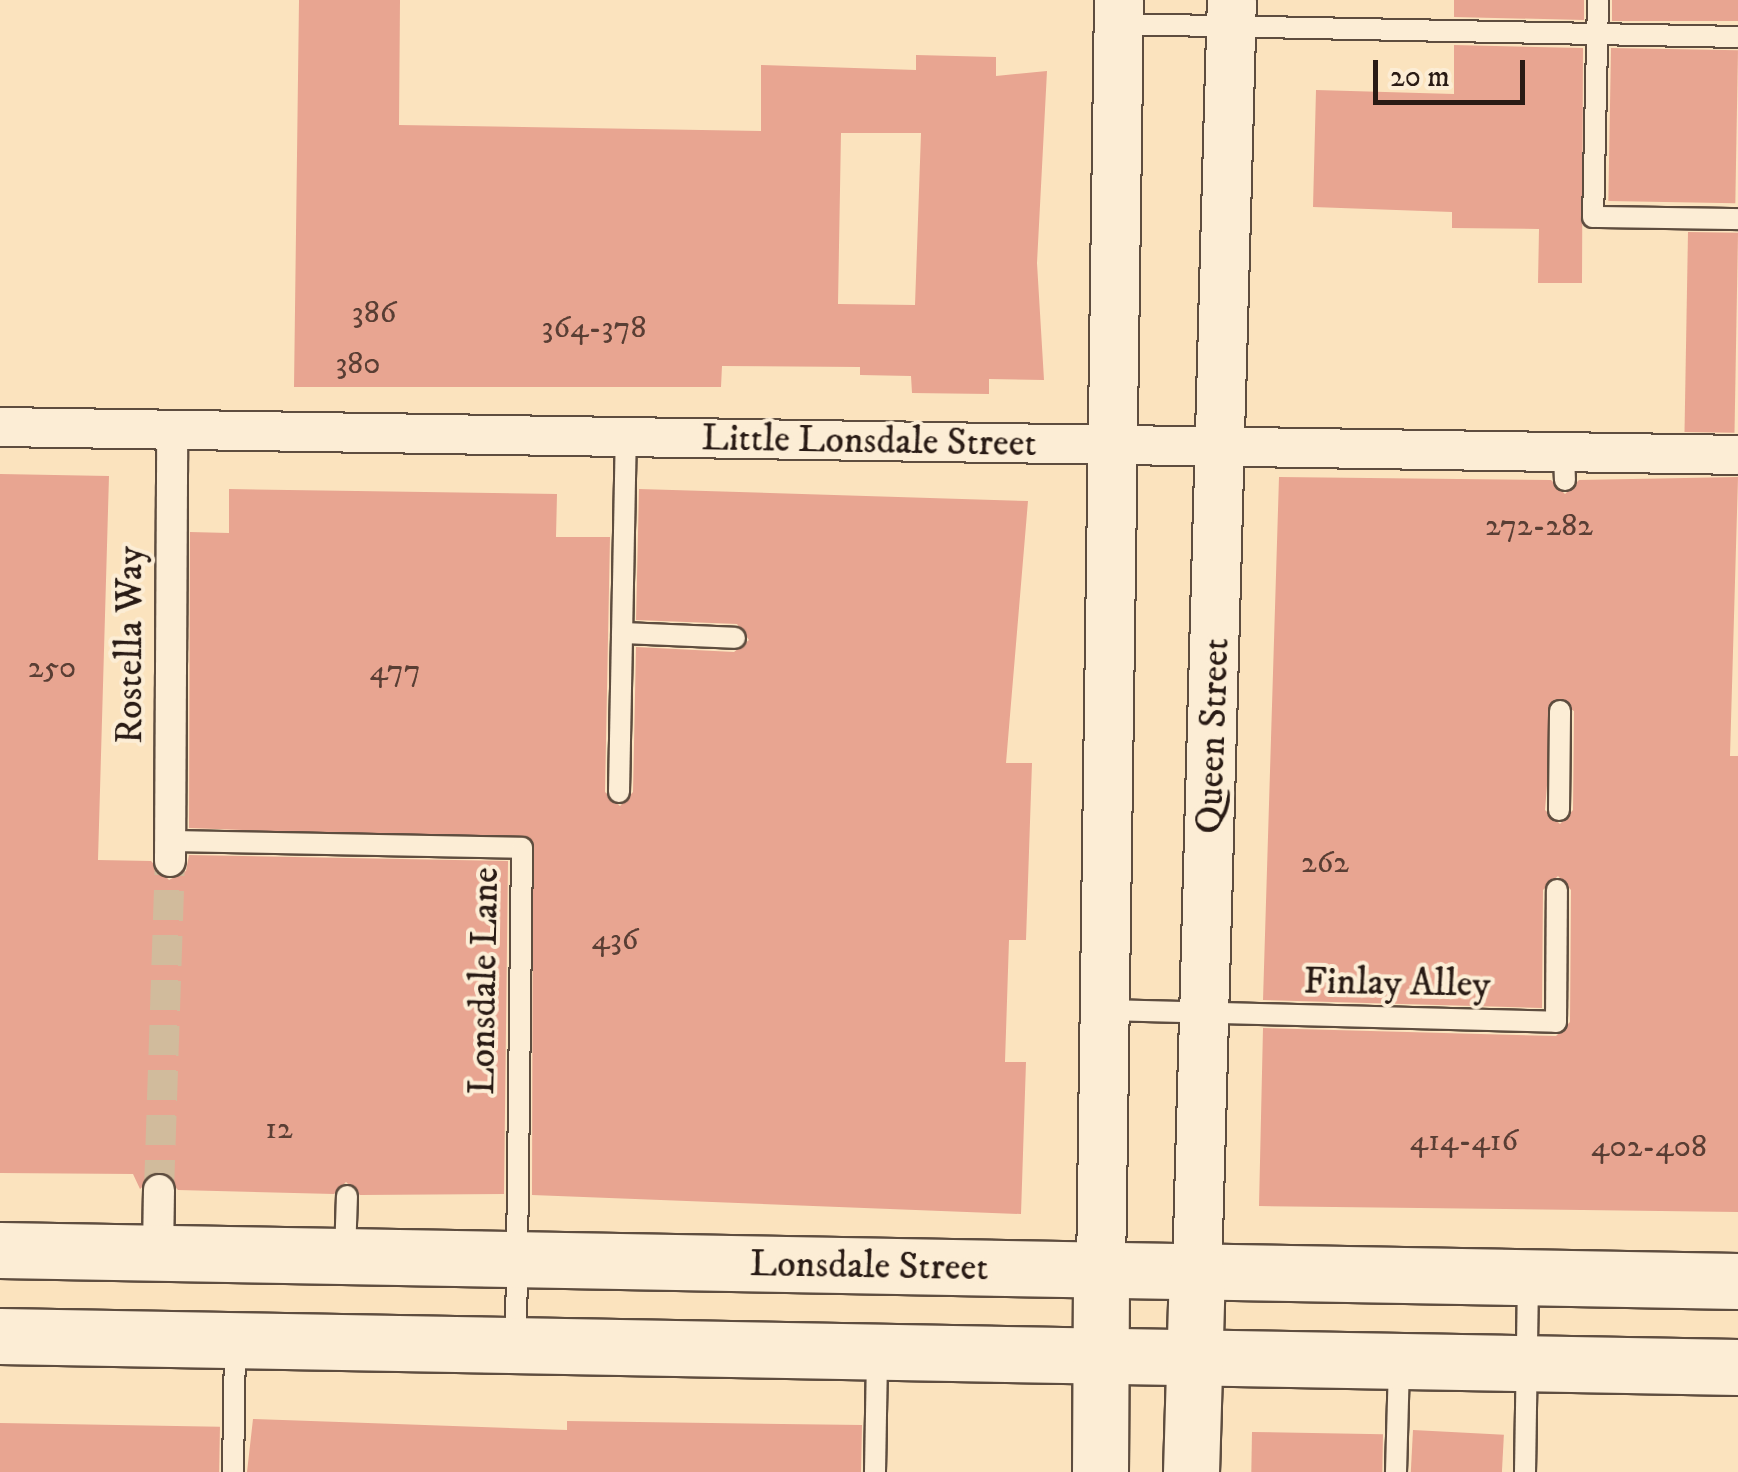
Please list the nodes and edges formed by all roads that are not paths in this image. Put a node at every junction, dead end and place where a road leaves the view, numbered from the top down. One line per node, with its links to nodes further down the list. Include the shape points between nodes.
1 (1598, 0): 4 (lane)
2 (1118, 12): 3 (lane); 10 (street)
3 (1232, 12): 4 (lane); 11 (street, Queen Street)
4 (1597, 35): 5 (lane); 6 (lane, via 1594,217)
5 (1738, 37)
6 (1738, 219)
7 (0, 427): 8 (street, Little Lonsdale Street)
8 (172, 430): 9 (street, Little Lonsdale Street); 18 (street, Rostella Way)
9 (626, 438): 10 (street, Little Lonsdale Street); 13 (lane)
10 (1118, 446): 11 (street, Little Lonsdale Street); 20 (street)
11 (1224, 448): 12 (street, Little Lonsdale Street, via 1565,466); 21 (street, Queen Street)
12 (1738, 454)
13 (622, 633): 14 (lane); 16 (lane)
14 (736, 638)
15 (1560, 711): 17 (lane)
16 (619, 792)
17 (1559, 810)
18 (170, 851): 27 (lane, Lonsdale Lane, via 522,848)
19 (1558, 890): 21 (lane, Finlay Alley, via 1556,1022)
20 (1106, 1010): 21 (lane, Finlay Alley); 28 (street)
21 (1205, 1012): 29 (street, Queen Street)
22 (159, 1190): 25 (street)
23 (346, 1196): 26 (lane)
24 (0, 1250): 25 (main road, Lonsdale Street)
25 (158, 1254): 26 (main road, Lonsdale Street)
26 (345, 1257): 27 (main road, Lonsdale Street)
27 (517, 1260): 28 (main road, Lonsdale Street); 34 (lane, Lonsdale Lane)
28 (1101, 1272): 29 (main road, Lonsdale Street); 36 (main road)
29 (1198, 1273): 30 (main road, Lonsdale Street); 37 (main road, Queen Street)
30 (1528, 1278): 31 (main road, Lonsdale Street); 39 (lane)
31 (1738, 1282)
32 (0, 1336): 33 (main road)
33 (235, 1341): 34 (main road); 41 (lane)
34 (516, 1346): 35 (main road)
35 (876, 1352): 36 (main road); 42 (lane)
36 (1101, 1356): 37 (main road); 43 (main road)
37 (1196, 1358): 38 (main road); 44 (main road, Queen Street)
38 (1399, 1362): 39 (main road); 45 (lane)
39 (1526, 1363): 40 (main road); 46 (lane)
40 (1738, 1367)
41 (233, 1472)
42 (875, 1472)
43 (1100, 1472)
44 (1191, 1472)
45 (1396, 1472)
46 (1525, 1472)

